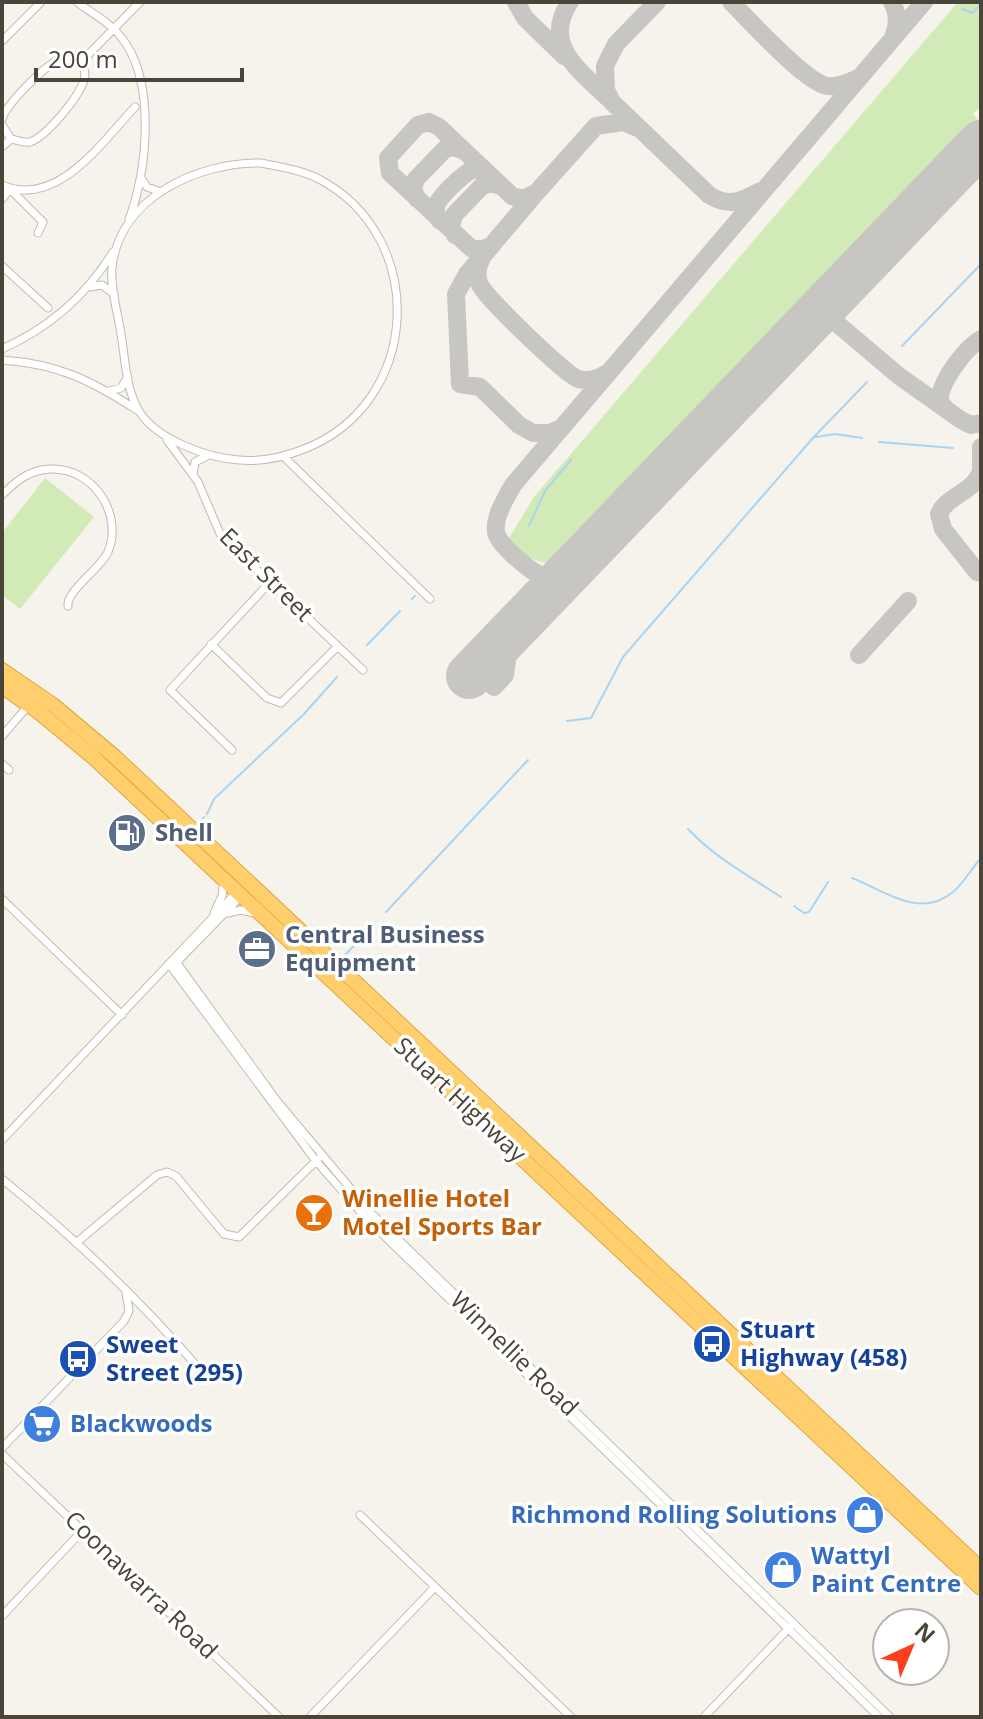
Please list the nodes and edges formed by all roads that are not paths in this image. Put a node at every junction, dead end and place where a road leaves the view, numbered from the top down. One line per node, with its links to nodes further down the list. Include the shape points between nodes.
1 (41, 2): 5 (street)
2 (77, 2): 4 (street)
3 (140, 2): 4 (street)
4 (115, 29): 6 (street); 12 (street, via 128,47 140,89 146,146)
5 (4, 35)
6 (81, 62): 8 (street, via 60,59 51,64); 10 (street, via 83,83 65,111 32,141)
7 (135, 107): 13 (street, via 62,180 34,190)
8 (2, 119)
9 (2, 125): 10 (street)
10 (11, 139): 11 (street)
11 (2, 147)
12 (141, 178): 14 (street); 17 (street)
13 (6, 187): 15 (street); 16 (street, via 43,222)
14 (161, 192): 17 (street); 29 (street, via 226,164 291,169 319,179 343,196 367,220 384,250 396,287 397,323 394,348 378,386 335,434)
15 (2, 199)
16 (38, 233)
17 (122, 235): 19 (street); 20 (street, via 112,269)
18 (2, 266): 21 (street)
19 (89, 287): 20 (street, via 102,285); 22 (street, via 53,320)
20 (114, 294): 24 (street)
21 (48, 308)
22 (2, 349)
23 (2, 360): 25 (street, via 64,371)
24 (128, 377): 25 (street, via 121,388); 26 (street)
25 (109, 391): 26 (street)
26 (139, 411): 27 (street)
27 (158, 429): 28 (street); 30 (street, East Street)
28 (214, 456): 29 (street, via 248,461); 30 (street, via 197,461)
29 (283, 456): 33 (street)
30 (194, 476): 32 (street, East Street, via 219,534)
31 (2, 495): 34 (street, via 23,476 56,469 84,479 105,501 111,517 109,547 69,597)
32 (270, 582): 35 (street); 36 (street, East Street)
33 (430, 599)
34 (68, 606)
35 (211, 644): 36 (street, via 267,698 281,703); 42 (street, via 170,690)
36 (338, 646): 38 (street, East Street)
37 (2, 670): 45 (highway, Stuart Highway, via 53,705)
38 (363, 670)
39 (2, 686): 40 (highway, Stuart Highway)
40 (29, 705): 41 (street); 46 (highway, Stuart Highway)
41 (2, 736)
42 (232, 750)
43 (2, 764): 44 (street)
44 (9, 770)
45 (133, 774): 46 (highway, via 163,809); 47 (highway, Stuart Highway)
46 (165, 824): 48 (highway, Stuart Highway)
47 (188, 827): 49 (highway, via 240,881); 50 (highway, Stuart Highway)
48 (224, 880): 49 (highway, Stuart Highway); 53 (street)
49 (240, 893): 50 (highway, via 251,889); 52 (street); 53 (street); 54 (highway, Stuart Highway)
50 (261, 895): 62 (highway, Stuart Highway)
51 (2, 899): 56 (street)
52 (219, 919): 54 (street, via 244,910); 55 (street)
53 (209, 922): 55 (street)
54 (270, 923): 62 (highway, Stuart Highway)
55 (173, 963): 56 (street); 58 (street, Winnellie Road)
56 (122, 1015): 57 (street)
57 (2, 1140)
58 (318, 1158): 60 (street, via 239,1237 224,1234 167,1172); 71 (street, Winnellie Road)
59 (2, 1179): 60 (street)
60 (76, 1243): 61 (street)
61 (126, 1291): 63 (street); 64 (street, via 129,1311 124,1321)
62 (754, 1366): 67 (highway, Stuart Highway); 69 (highway, Stuart Highway)
63 (202, 1372)
64 (2, 1451): 66 (street, Coonawarra Road)
65 (360, 1515): 68 (street)
66 (83, 1530): 70 (street); 72 (street, Coonawarra Road)
67 (981, 1569)
68 (435, 1587): 73 (street); 74 (street)
69 (981, 1588)
70 (2, 1616)
71 (790, 1626): 75 (street); 76 (street, Winnellie Road); 77 (street, Winnellie Road)
72 (279, 1717)
73 (310, 1717)
74 (571, 1717)
75 (704, 1717)
76 (879, 1717)
77 (890, 1717)

